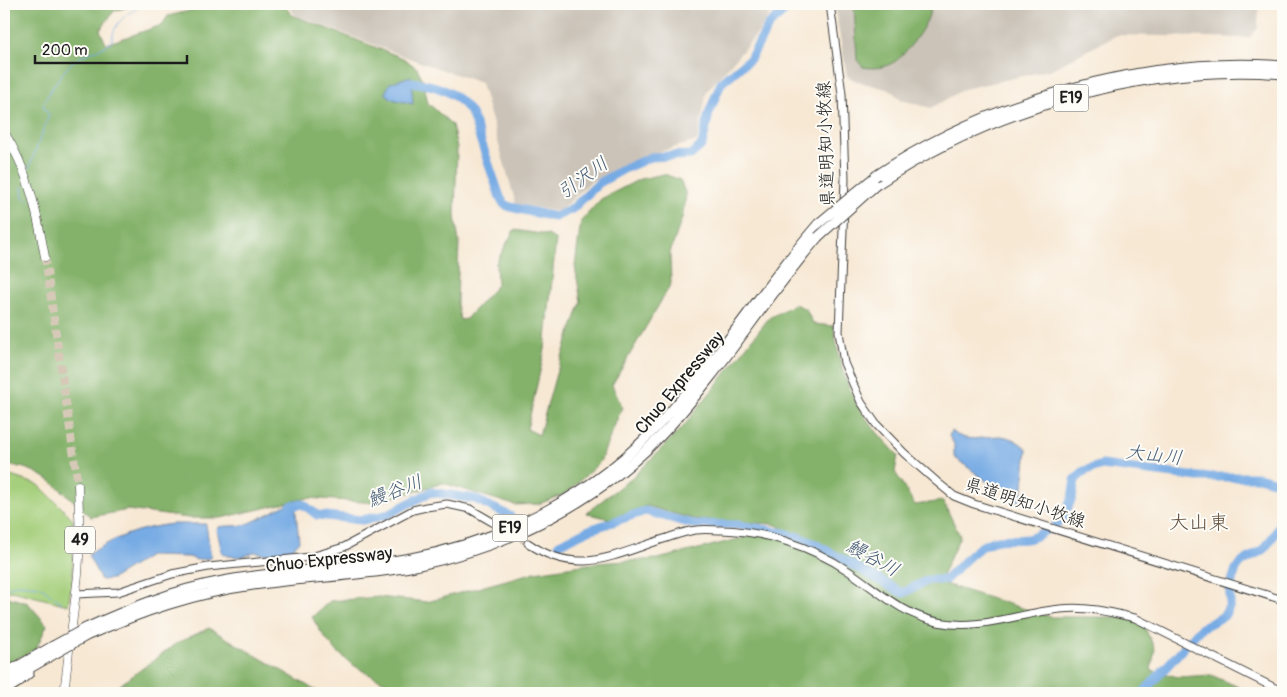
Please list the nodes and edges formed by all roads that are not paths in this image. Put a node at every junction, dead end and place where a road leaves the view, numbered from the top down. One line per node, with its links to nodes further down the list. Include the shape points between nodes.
1 (830, 4): 10 (main road, 県道明知小牧線, via 842,94 846,179 839,332 848,375 876,424 904,454 954,496)
2 (1283, 66): 11 (highway, Chuo Expressway / E19, bridge, via 1238,64 1178,68 1108,80 963,126 926,144 877,174 818,224 661,422 606,472 550,509 519,524 465,545 395,560 252,576 190,588 126,610)
3 (1283, 74): 11 (highway, Chuo Expressway / E19, bridge, via 1238,72 1178,76 1069,99 966,134 903,167 876,185 818,237 668,428 611,479 555,516 496,543 442,559 388,570 224,589 168,602)
4 (4, 132): 5 (main road, via 18,157 34,202)
5 (45, 258)
6 (78, 485): 9 (main road, 49, via 80,540)
7 (494, 523): 9 (main road, via 470,509 447,504 426,507 413,510 344,547 311,557 208,567 172,574 118,592)
8 (528, 543): 18 (main road, via 556,559 575,562 594,560 695,530 726,530 774,538 811,550 846,569 906,612 937,622 970,626 1084,607 1110,612 1135,618)
9 (76, 594): 19 (main road, 49)
10 (1283, 600)
11 (86, 632): 12 (highway, Chuo Expressway / E19, bridge)
12 (53, 649): 13 (highway, Chuo Expressway / E19); 14 (highway, via 45,645); 15 (highway, Chuo Expressway / E19)
13 (42, 661): 16 (highway, Chuo Expressway / E19); 17 (highway, via 18,684)
14 (4, 669)
15 (4, 674)
16 (4, 683)
17 (4, 691)
18 (1283, 692)
19 (64, 693)

